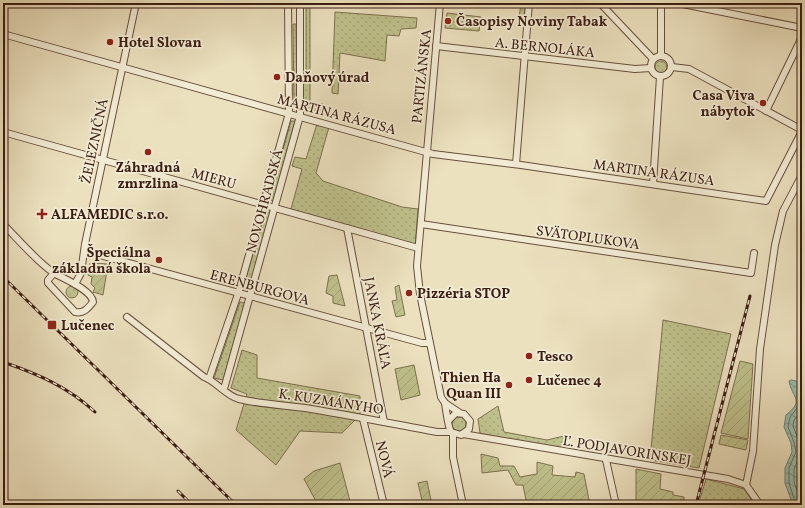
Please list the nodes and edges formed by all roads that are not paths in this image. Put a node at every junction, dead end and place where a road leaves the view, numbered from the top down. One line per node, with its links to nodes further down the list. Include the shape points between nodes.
1 (136, 3): 19 (street, ŽELEZNIČNÁ)
2 (288, 3): 10 (street, NOVOHRADSKÁ)
3 (300, 3): 9 (street, NOVOHRADSKÁ)
4 (440, 3): 14 (street, PARTIZÁNSKA)
5 (529, 3): 16 (street)
6 (600, 3): 17 (street)
7 (661, 3): 15 (street)
8 (678, 3): 11 (street)
9 (299, 16): 10 (street); 24 (street, NOVOHRADSKÁ)
10 (288, 17): 23 (street, NOVOHRADSKÁ)
11 (802, 28)
12 (3, 34): 19 (street, MARTINA RÁZUSA)
13 (802, 37): 22 (street)
14 (436, 46): 16 (street, A. BERNOLÁKA); 27 (street, PARTIZÁNSKA)
15 (661, 56): 17 (street); 18 (street, via 669,59)
16 (525, 57): 20 (street, A. BERNOLÁKA, via 635,69); 29 (street)
17 (653, 59): 20 (street)
18 (672, 67): 21 (street, via 668,74); 22 (street, via 689,69)
19 (123, 68): 23 (street, MARTINA RÁZUSA); 28 (street, ŽELEZNIČNÁ)
20 (651, 68): 21 (street, via 654,74)
21 (660, 77): 31 (street)
22 (766, 111): 25 (street)
23 (289, 113): 24 (street, MARTINA RÁZUSA); 32 (street, NOVOHRADSKÁ)
24 (300, 116): 27 (street, MARTINA RÁZUSA); 33 (street, NOVOHRADSKÁ)
25 (802, 131): 31 (street, MARTINA RÁZUSA, via 766,201)
26 (3, 132): 28 (street, MIERU)
27 (426, 152): 29 (street, MARTINA RÁZUSA); 35 (street, PARTIZÁNSKA)
28 (102, 160): 32 (street, MIERU); 38 (street, ŽELEZNIČNÁ)
29 (516, 164): 31 (street, MARTINA RÁZUSA)
30 (802, 176): 61 (street, via 780,219 773,254 760,349 753,451)
31 (653, 184)
32 (264, 205): 33 (street, MIERU); 42 (street, NOVOHRADSKÁ)
33 (274, 208): 36 (street, MIERU); 43 (street, NOVOHRADSKÁ)
34 (3, 224): 40 (street)
35 (421, 224): 37 (street, PARTIZÁNSKA); 39 (street, SVÄTOPLUKOVA, via 751,273)
36 (347, 228): 37 (street, MIERU); 45 (street, JANKA KRÁĽA)
37 (418, 248): 46 (street, PARTIZÁNSKA, via 417,279)
38 (85, 251): 41 (street, ŽELEZNIČNÁ, via 81,273); 42 (street, ERENBURGOVA)
39 (754, 253)
40 (54, 273): 41 (street); 41 (street, via 48,283 75,312 82,312 93,301)
41 (75, 284)
42 (238, 294): 43 (street, ERENBURGOVA); 47 (street, NOVOHRADSKÁ)
43 (250, 298): 45 (street, ERENBURGOVA); 48 (street, NOVOHRADSKÁ)
44 (127, 317): 47 (street, K. KUZMÁNYHO)
45 (366, 328): 46 (street, ERENBURGOVA); 52 (street, JANKA KRÁĽA)
46 (429, 343): 49 (street, PARTIZÁNSKA, via 441,397)
47 (209, 379): 48 (street, K. KUZMÁNYHO, via 214,385)
48 (224, 389): 51 (street, K. KUZMÁNYHO, via 237,399)
49 (445, 403): 50 (street); 53 (street, PARTIZÁNSKA)
50 (460, 413): 53 (street, via 453,415); 54 (street, via 469,418)
51 (363, 419): 52 (street, K. KUZMÁNYHO); 62 (street, NOVÁ)
52 (384, 422): 55 (street, K. KUZMÁNYHO)
53 (448, 422): 55 (street); 56 (street)
54 (470, 427): 57 (street); 58 (street)
55 (437, 432): 56 (street, K. KUZMÁNYHO); 59 (street, via 447,438)
56 (452, 432): 57 (street); 59 (street)
57 (462, 435): 58 (street, Ľ. PODJAVORINSKEJ); 59 (street)
58 (480, 438): 60 (street, Ľ. PODJAVORINSKEJ)
59 (452, 448): 63 (street)
60 (606, 460): 61 (street, Ľ. PODJAVORINSKEJ, via 714,476); 64 (street)
61 (746, 485): 65 (street)
62 (384, 505)
63 (463, 505)
64 (616, 505)
65 (760, 505)

